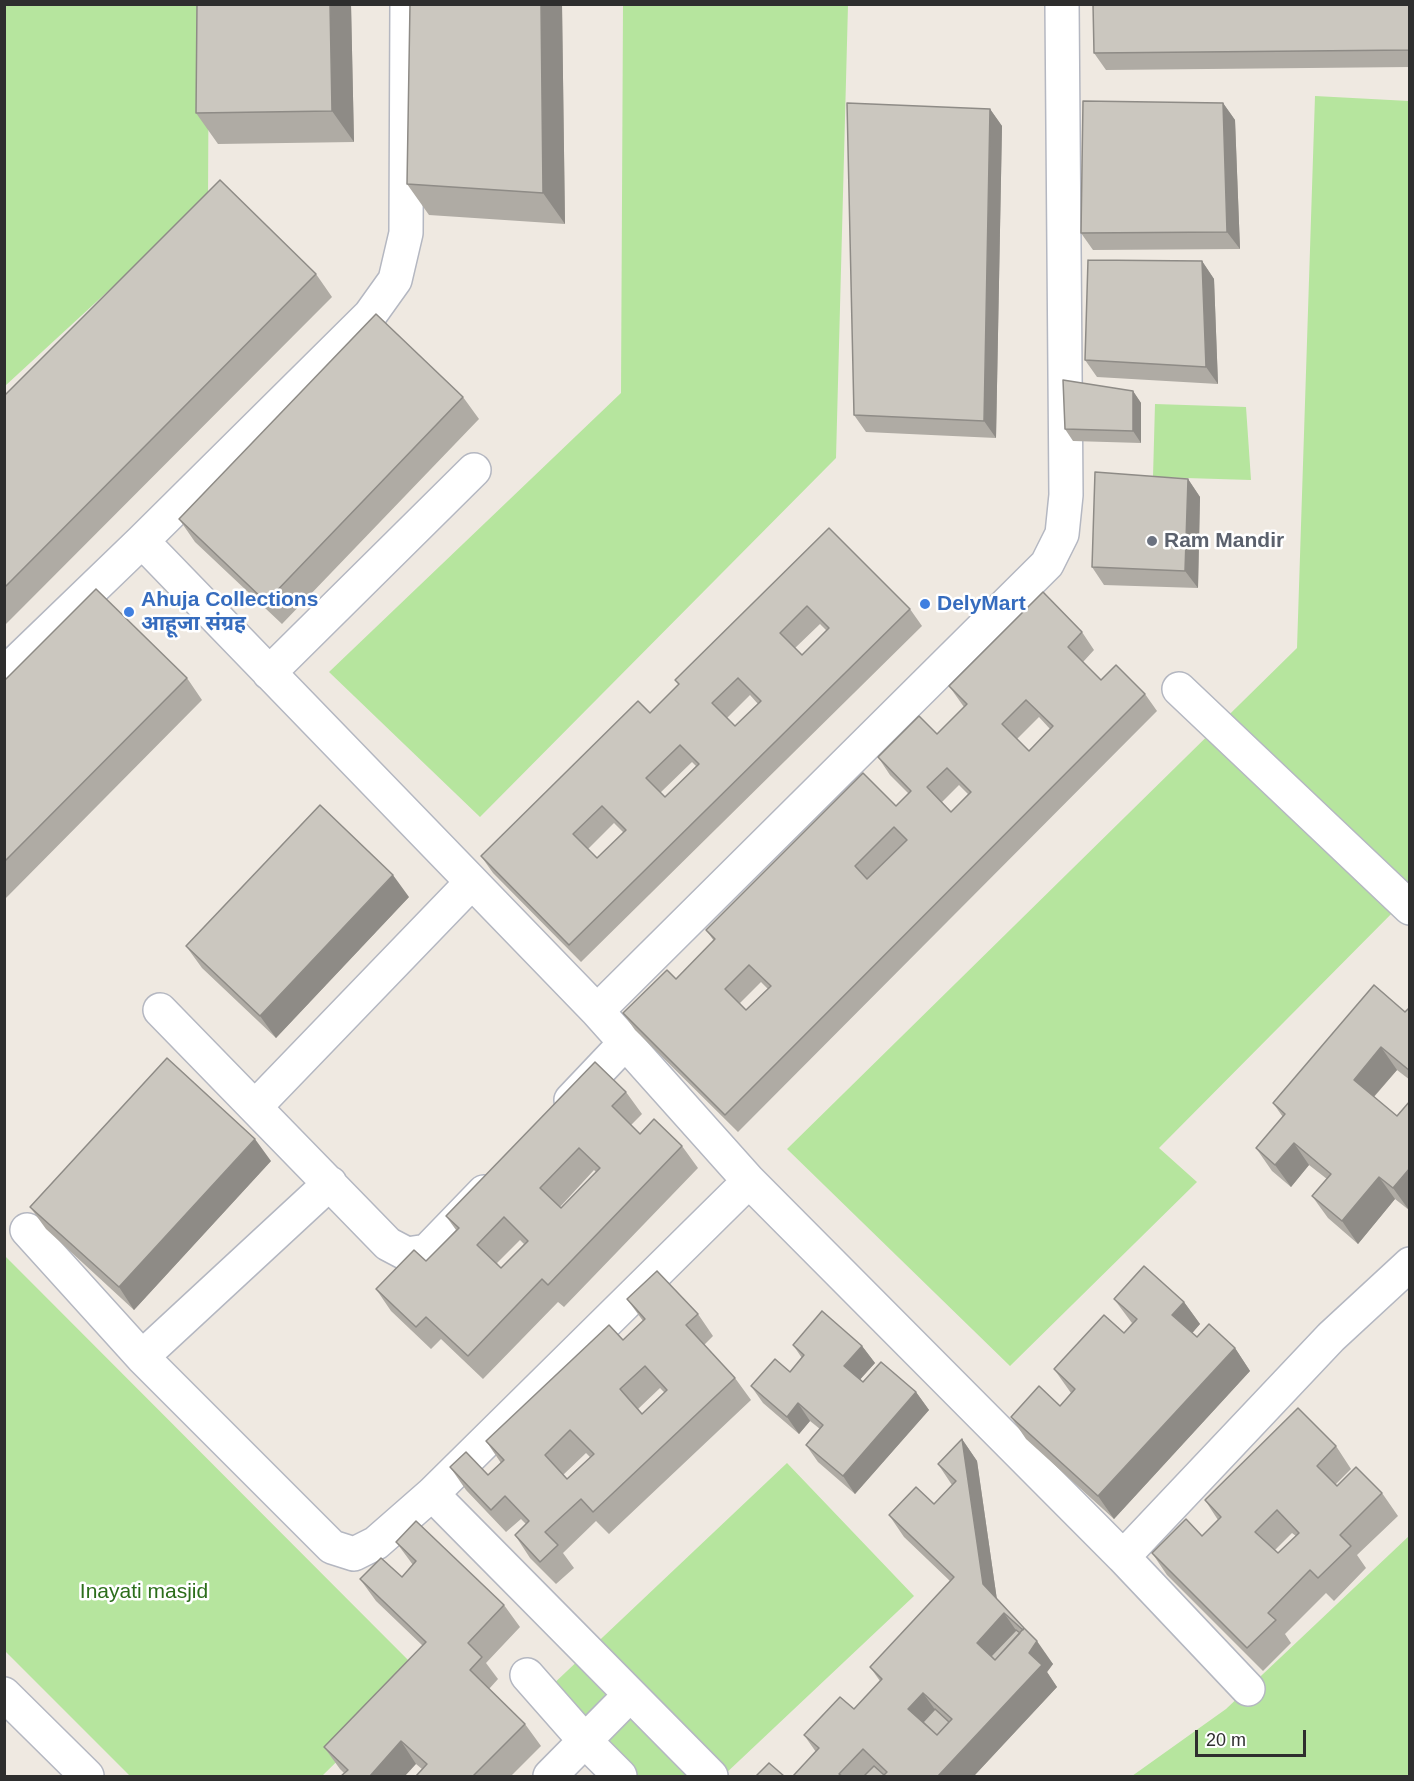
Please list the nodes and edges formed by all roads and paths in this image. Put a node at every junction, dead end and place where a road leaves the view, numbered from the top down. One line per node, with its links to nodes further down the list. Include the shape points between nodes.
1 (407, 4): 4 (street, via 406,233 394,280 370,315)
2 (1062, 4): 11 (street, via 1066,495 1062,534 1047,564)
3 (474, 470): 5 (street)
4 (142, 541): 5 (street); 6 (street)
5 (269, 673): 8 (street)
6 (4, 674)
7 (1179, 689): 9 (street)
8 (472, 882): 11 (street); 13 (street)
9 (1410, 908)
10 (160, 1010): 13 (street)
11 (597, 1011): 12 (street)
12 (626, 1042): 14 (street); 16 (street)
13 (256, 1106): 17 (street)
14 (555, 1117)
15 (507, 1168): 17 (street, via 427,1251 407,1254 388,1244)
16 (749, 1181): 21 (street); 22 (street)
17 (330, 1183): 20 (street)
18 (27, 1230): 20 (street)
19 (1410, 1264): 22 (street, via 1331,1337)
20 (142, 1357): 21 (street, via 332,1547 354,1554 376,1543)
21 (432, 1494): 26 (street)
22 (1123, 1557): 24 (street)
23 (527, 1675): 27 (street)
24 (1248, 1689)
25 (4, 1694): 28 (street)
26 (630, 1695): 27 (street); 31 (street)
27 (586, 1742): 29 (street); 30 (street)
28 (87, 1776)
29 (550, 1776)
30 (620, 1776)
31 (711, 1776)

